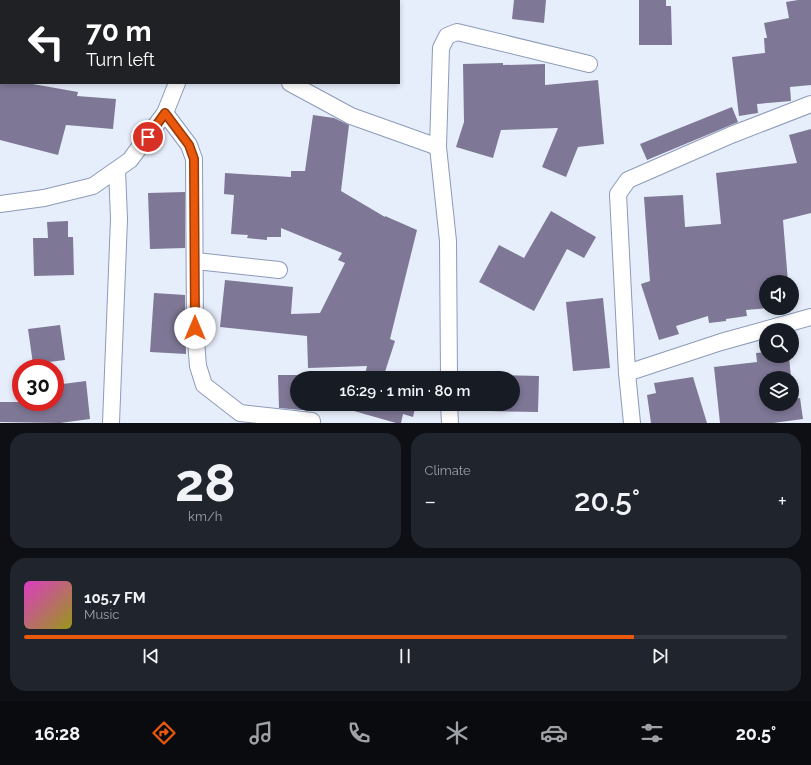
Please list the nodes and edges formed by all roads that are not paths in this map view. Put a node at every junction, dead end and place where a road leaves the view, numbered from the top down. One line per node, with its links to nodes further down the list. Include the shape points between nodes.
1 (589, 64): 6 (street, via 458,32 447,36 441,48)
2 (178, 84): 5 (street)
3 (292, 84): 6 (street, via 351,116)
4 (811, 104): 13 (street, via 731,135 628,180 618,194)
5 (165, 113): 7 (street, via 130,160); 9 (street, via 189,145 194,159)
6 (438, 147): 12 (street, via 448,241)
7 (117, 170): 8 (street, via 94,186 44,198); 16 (street, via 119,220)
8 (0, 204)
9 (196, 261): 10 (street); 15 (street, via 195,328 198,366 204,385 240,413)
10 (279, 270)
11 (811, 317): 13 (street, via 721,342)
12 (449, 371)
13 (627, 373): 18 (street)
14 (449, 411): 17 (street)
15 (312, 421)
16 (111, 423)
17 (450, 423)
18 (632, 423)

